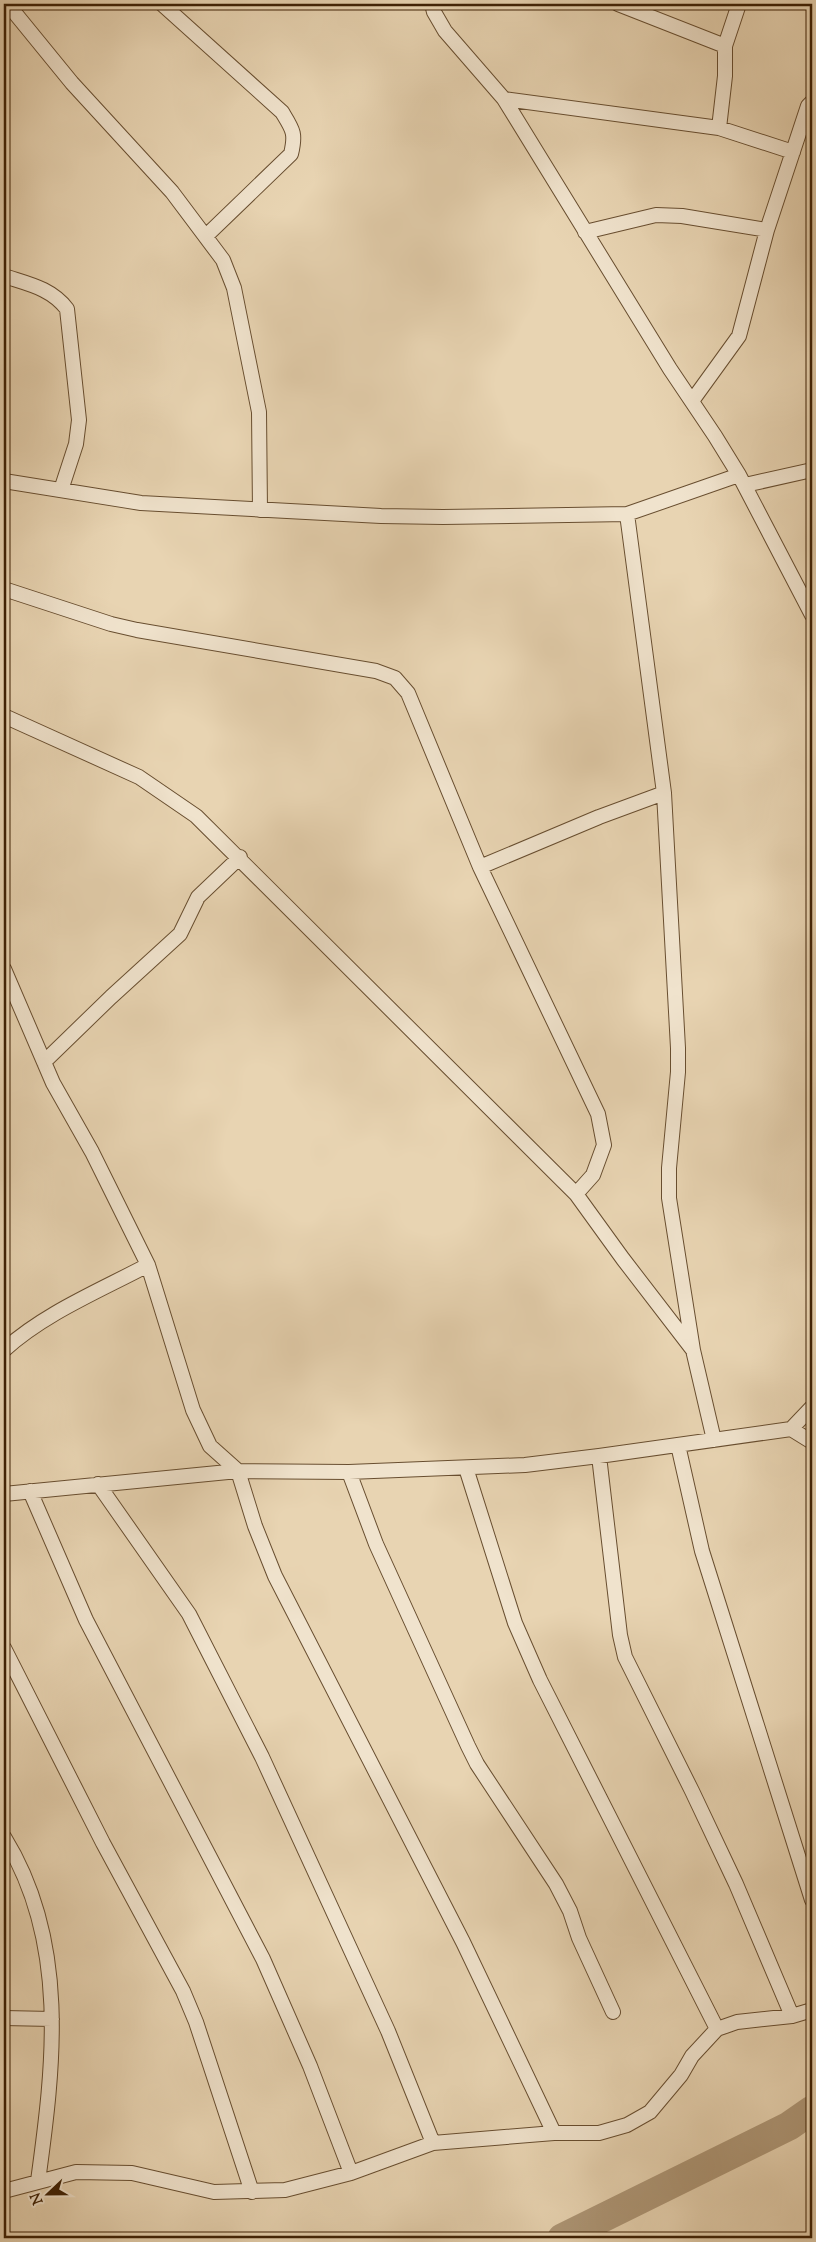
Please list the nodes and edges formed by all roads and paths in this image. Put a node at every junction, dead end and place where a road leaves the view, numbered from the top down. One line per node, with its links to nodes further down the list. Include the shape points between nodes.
1 (162, 4): 13 (street, via 282,112 293,128 295,138 290,154)
2 (432, 4): 7 (street, via 445,31)
3 (618, 4): 6 (street)
4 (739, 4): 6 (street)
5 (9, 8): 13 (street, via 72,83 151,166)
6 (725, 46): 9 (street)
7 (504, 99): 9 (street); 12 (street)
8 (812, 102): 10 (street)
9 (719, 128): 10 (street)
10 (792, 152): 11 (street)
11 (767, 230): 12 (street, via 656,215); 15 (street, via 739,336)
12 (585, 232): 15 (street)
13 (206, 236): 20 (street, via 223,260 234,288 259,412)
14 (4, 276): 19 (street, via 44,288 67,309 79,420 76,444)
15 (692, 401): 17 (street)
16 (812, 470): 17 (street)
17 (742, 480): 21 (street); 23 (street)
18 (4, 481): 19 (street)
19 (61, 490): 20 (street, via 142,503)
20 (260, 510): 21 (street, via 381,516)
21 (627, 514): 25 (street)
22 (4, 589): 27 (street, via 137,630 376,671 395,678 408,693 420,718)
23 (812, 615)
24 (4, 716): 26 (street, via 139,777 196,816)
25 (664, 793): 27 (street); 33 (street, via 678,1064 669,1198)
26 (240, 857): 29 (street, via 198,897 180,934); 30 (street)
27 (480, 867): 30 (street, via 598,1114 604,1145 593,1175)
28 (4, 969): 29 (street)
29 (44, 1062): 31 (street)
30 (576, 1194): 33 (street)
31 (148, 1265): 32 (street, via 47,1318 21,1334); 41 (street, via 193,1410 210,1446)
32 (4, 1350)
33 (693, 1350): 36 (street)
34 (812, 1407): 35 (street)
35 (791, 1429): 36 (street); 37 (street)
36 (714, 1440): 38 (street)
37 (812, 1442)
38 (678, 1445): 39 (street); 48 (street, via 702,1551)
39 (599, 1456): 40 (street); 51 (street, via 625,1657 736,1884)
40 (466, 1468): 42 (street); 54 (street, via 515,1623 540,1680)
41 (238, 1471): 42 (street); 43 (street); 55 (street, via 275,1576 463,1942)
42 (349, 1472): 50 (street, via 376,1544 468,1746 556,1884)
43 (98, 1484): 44 (street); 56 (street, via 189,1614 262,1757 384,2022)
44 (30, 1491): 45 (street); 57 (street, via 86,1620 264,1959 310,2066)
45 (4, 1494)
46 (4, 1648): 60 (street, via 182,1991 196,2022)
47 (4, 1837): 53 (street, via 38,1911 45,1936)
48 (812, 1900)
49 (812, 2010): 51 (street)
50 (613, 2012)
51 (792, 2016): 54 (street, via 737,2022)
52 (4, 2018): 53 (street)
53 (52, 2018): 58 (street, via 50,2094)
54 (717, 2029): 55 (street, via 650,2112 627,2125 599,2133)
55 (554, 2133): 56 (street)
56 (433, 2143): 57 (street)
57 (351, 2174): 60 (street, via 285,2190)
58 (38, 2181): 59 (street); 60 (street, via 76,2172 132,2174 214,2192)
59 (4, 2191)
60 (252, 2192)

